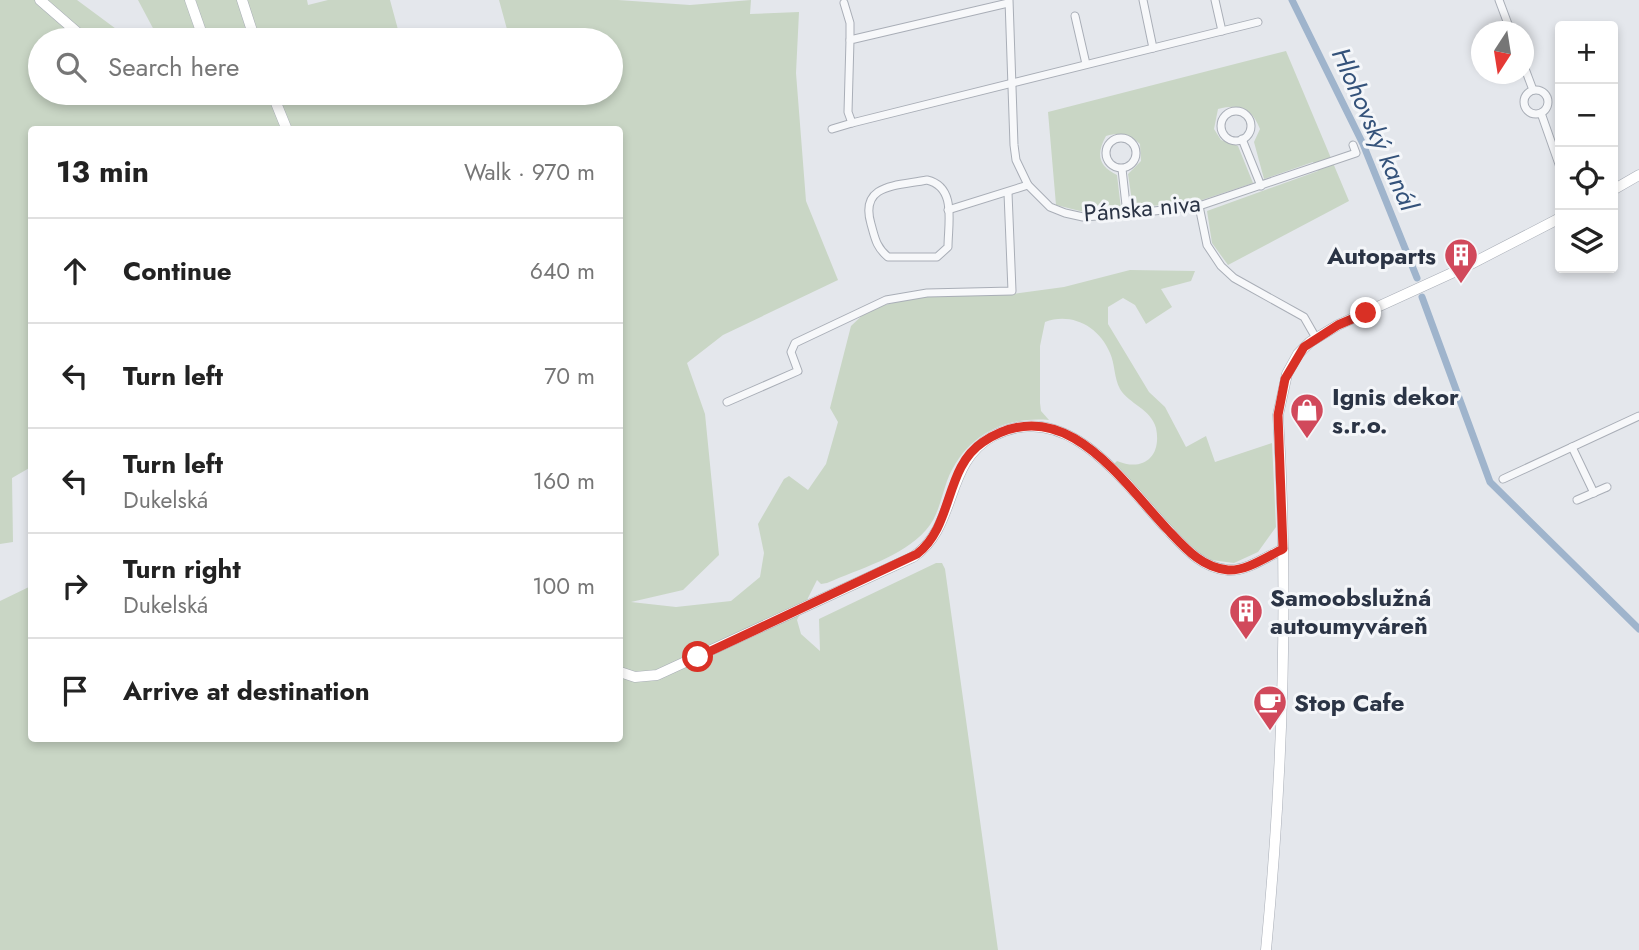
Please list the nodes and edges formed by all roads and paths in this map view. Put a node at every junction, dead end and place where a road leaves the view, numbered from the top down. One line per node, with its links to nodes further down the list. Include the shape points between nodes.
1 (40, 0): 12 (main road)
2 (190, 0): 13 (main road)
3 (242, 0): 14 (main road)
4 (1143, 0): 17 (street)
5 (1215, 0): 15 (street)
6 (1499, 0): 10 (street)
7 (1009, 2): 16 (street); 19 (street)
8 (844, 3): 16 (street)
9 (1075, 16): 18 (street)
10 (1507, 21)
11 (1258, 22): 15 (street)
12 (72, 28)
13 (200, 28)
14 (251, 28)
15 (1222, 31): 17 (street)
16 (850, 40): 24 (street, via 848,112)
17 (1153, 48): 18 (street)
18 (1086, 64): 19 (street)
19 (1011, 83): 24 (street); 32 (street, via 1016,160)
20 (1530, 84): 21 (street)
21 (1532, 90): 23 (street, via 1546,96 1548,103); 23 (street, via 1526,94 1525,106)
22 (277, 105): 25 (main road)
23 (1541, 113): 29 (street)
24 (852, 123): 26 (street)
25 (285, 126)
26 (832, 129)
27 (1241, 139): 27 (street, via 1249,134 1250,120 1240,111 1230,112 1221,129 1227,137); 33 (street)
28 (1353, 145): 33 (street, Pánska niva, via 1356,153)
29 (1555, 153)
30 (1122, 169): 30 (street, via 1112,166 1105,154 1108,145 1120,138 1130,141 1136,150 1135,160); 38 (street)
31 (1639, 175): 34 (main road)
32 (1028, 185): 35 (street); 38 (street, Pánska niva, via 1050,207 1065,214)
33 (1261, 186): 36 (street, Pánska niva)
34 (1618, 187)
35 (1008, 193): 37 (street); 41 (street, via 1012,291 913,294 869,306 795,343 791,352 798,371)
36 (1199, 206): 38 (street, Pánska niva); 40 (street, via 1208,245 1221,266 1304,317)
37 (948, 210): 37 (street, via 946,192 939,183 927,180 880,190 870,197 866,209 878,249 888,257 937,257 948,247)
38 (1126, 214)
39 (1555, 220): 40 (main road)
40 (1316, 338): 48 (main road, via 1295,357 1280,395)
41 (727, 401)
42 (1639, 416): 43 (street)
43 (1572, 447): 44 (street); 46 (street)
44 (1503, 479)
45 (1607, 487): 46 (street)
46 (1594, 493): 47 (street)
47 (1577, 500)
48 (1283, 549): 49 (main road, via 1242,568 1212,566 1186,549 1082,441 1045,427 1012,428 968,456 940,528 913,556 657,675); 50 (main road, via 1281,768)
49 (623, 673)
50 (1266, 950)

